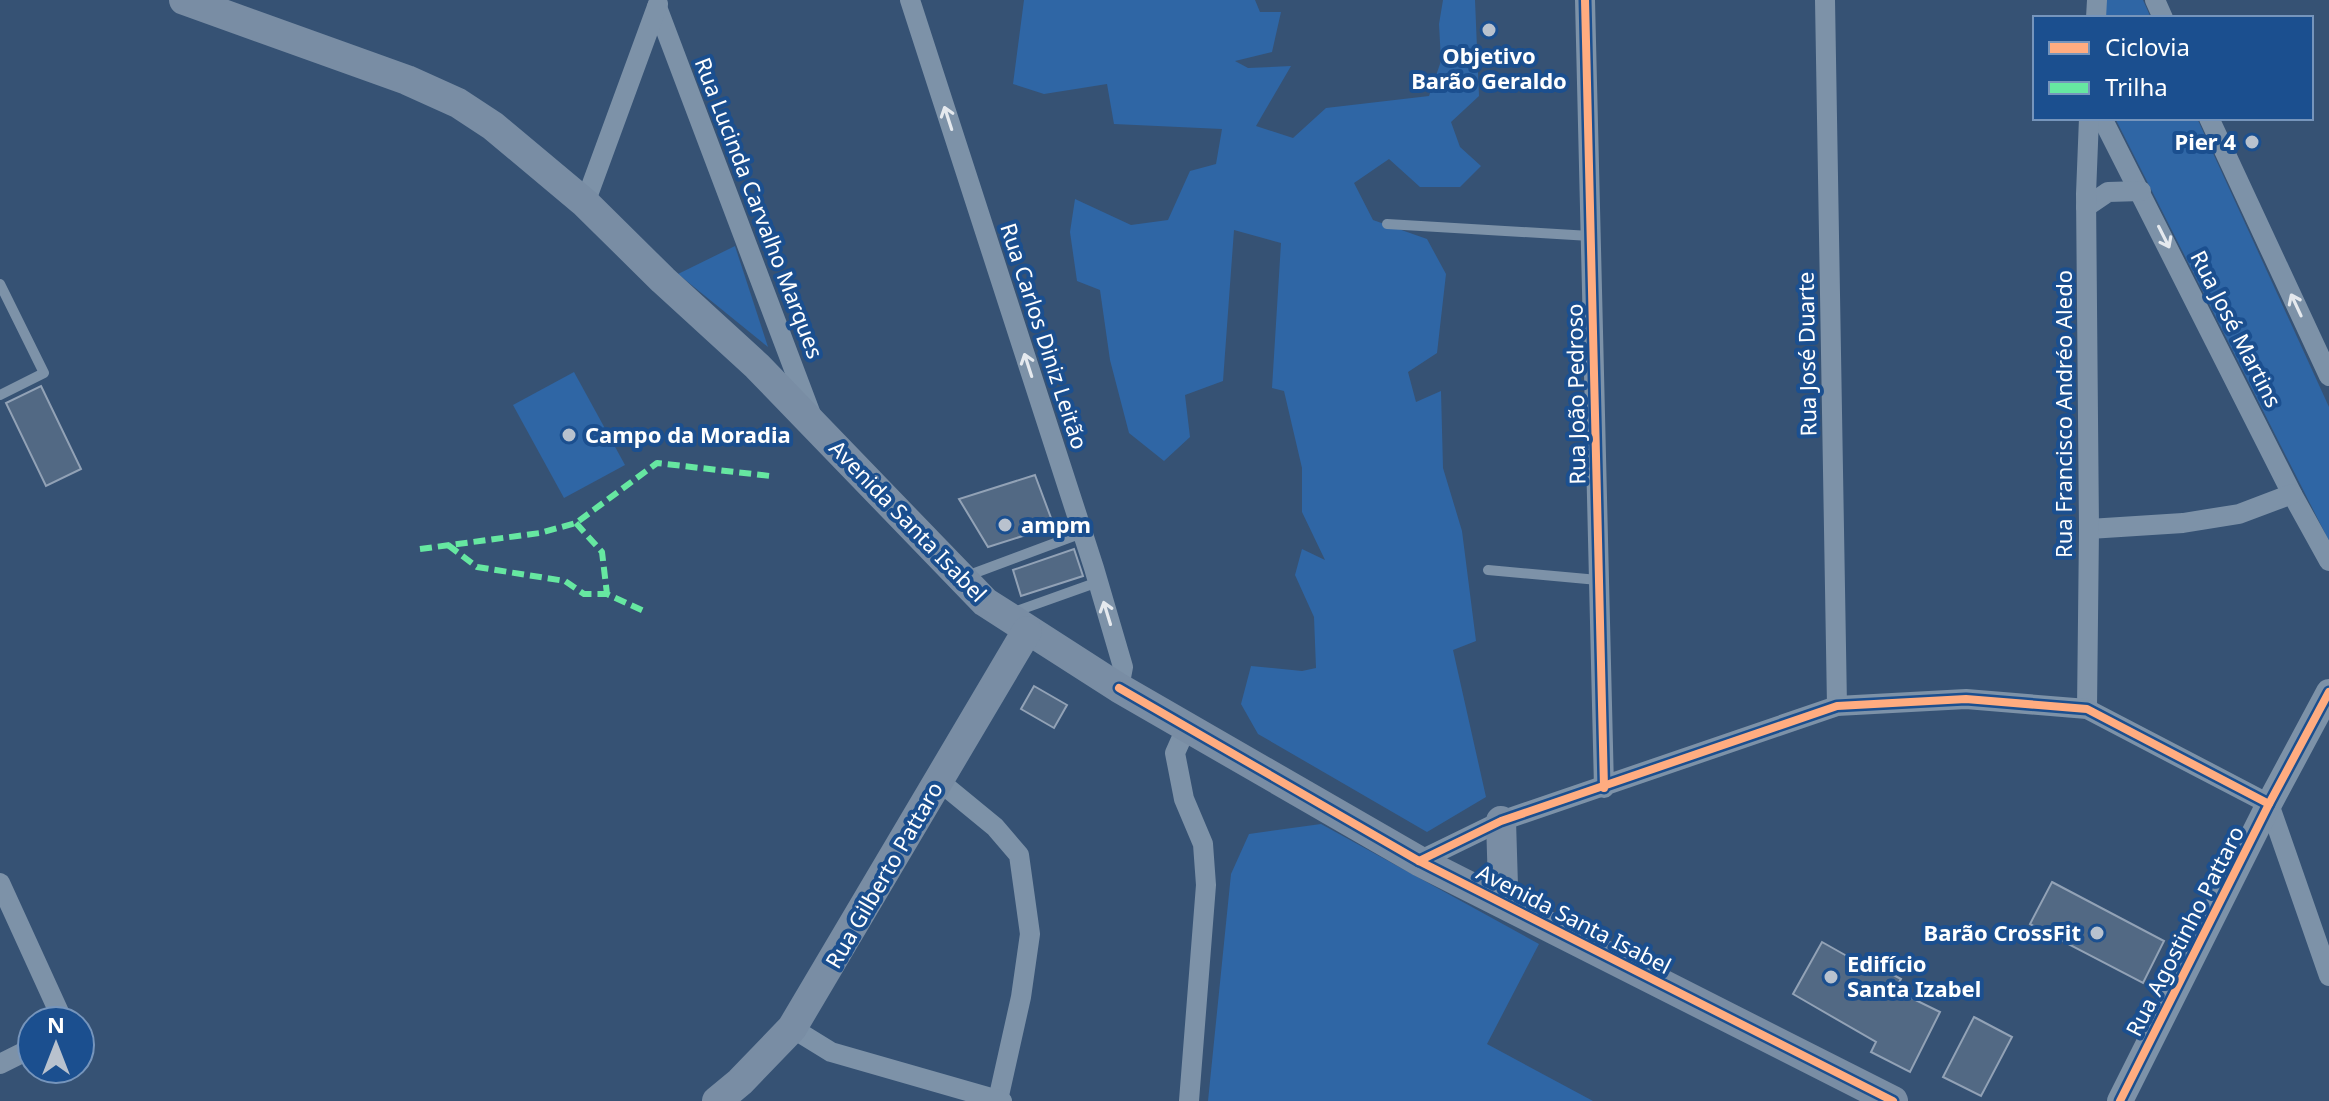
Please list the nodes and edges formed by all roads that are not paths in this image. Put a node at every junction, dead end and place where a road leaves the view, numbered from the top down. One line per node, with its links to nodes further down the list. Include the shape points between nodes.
1 (184, 0): 10 (main road, Avenida Santa Isabel, via 458,103)
2 (910, 0): 20 (street, Rua Carlos Diniz Leitão, one-way to 2)
3 (1585, 0): 13 (street, Rua João Pedroso)
4 (1825, 0): 29 (street, Rua José Duarte)
5 (658, 4): 10 (street); 17 (street, Rua Lucinda Carvalho Marques)
6 (2089, 120): 11 (street, Rua Francisco Andréo Aledo)
7 (2103, 120): 9 (street, Rua José Martins)
8 (2210, 120): 15 (street, one-way to 8)
9 (2141, 191): 11 (street, via 2108,192); 18 (street, Rua José Martins, one-way to 18)
10 (585, 203): 17 (main road, Avenida Santa Isabel)
11 (2086, 207): 19 (street, Rua Francisco Andréo Aledo)
12 (1387, 224): 13 (lane)
13 (1590, 236): 24 (street, Rua João Pedroso)
14 (0, 284): 16 (lane, via 44,373)
15 (2329, 376)
16 (0, 395)
17 (815, 425): 23 (main road, Avenida Santa Isabel)
18 (2292, 494): 19 (street, via 2239,514); 21 (street, Rua José Martins)
19 (2089, 529): 30 (street, Rua Francisco Andréo Aledo)
20 (1082, 533): 23 (lane); 25 (street, Rua Carlos Diniz Leitão)
21 (2329, 561)
22 (1488, 570): 24 (lane)
23 (962, 578): 26 (main road, Avenida Santa Isabel)
24 (1598, 580): 33 (street, Rua João Pedroso)
25 (1098, 582): 26 (lane); 27 (street, Rua Carlos Diniz Leitão, one-way to 25, via 1123,667)
26 (1016, 623): 27 (main road, Avenida Santa Isabel); 32 (main road, Rua Gilberto Pattaro)
27 (1119, 688): 31 (main road, Avenida Santa Isabel)
28 (2329, 692): 34 (street, Rua Agostinho Pattaro)
29 (1837, 706): 30 (street, via 1966,699); 33 (street)
30 (2087, 709): 34 (street)
31 (1187, 726): 36 (main road, Avenida Santa Isabel); 44 (street, via 1175,753 1184,799 1203,844 1206,885)
32 (939, 781): 41 (main road, Rua Gilberto Pattaro); 42 (street, via 995,827 1019,855 1030,934)
33 (1604, 788): 35 (street)
34 (2269, 804): 39 (street); 46 (street, Rua Agostinho Pattaro)
35 (1501, 821): 36 (street); 38 (main road, via 1503,886)
36 (1419, 861): 38 (main road, Avenida Santa Isabel)
37 (0, 883): 40 (street)
38 (1514, 908): 45 (main road, Avenida Santa Isabel)
39 (2329, 976)
40 (56, 1005)
41 (792, 1028): 42 (street, via 831,1052); 43 (main road, Rua Gilberto Pattaro)
42 (1000, 1100)
43 (717, 1101)
44 (1189, 1101)
45 (1893, 1101)
46 (2120, 1101)

